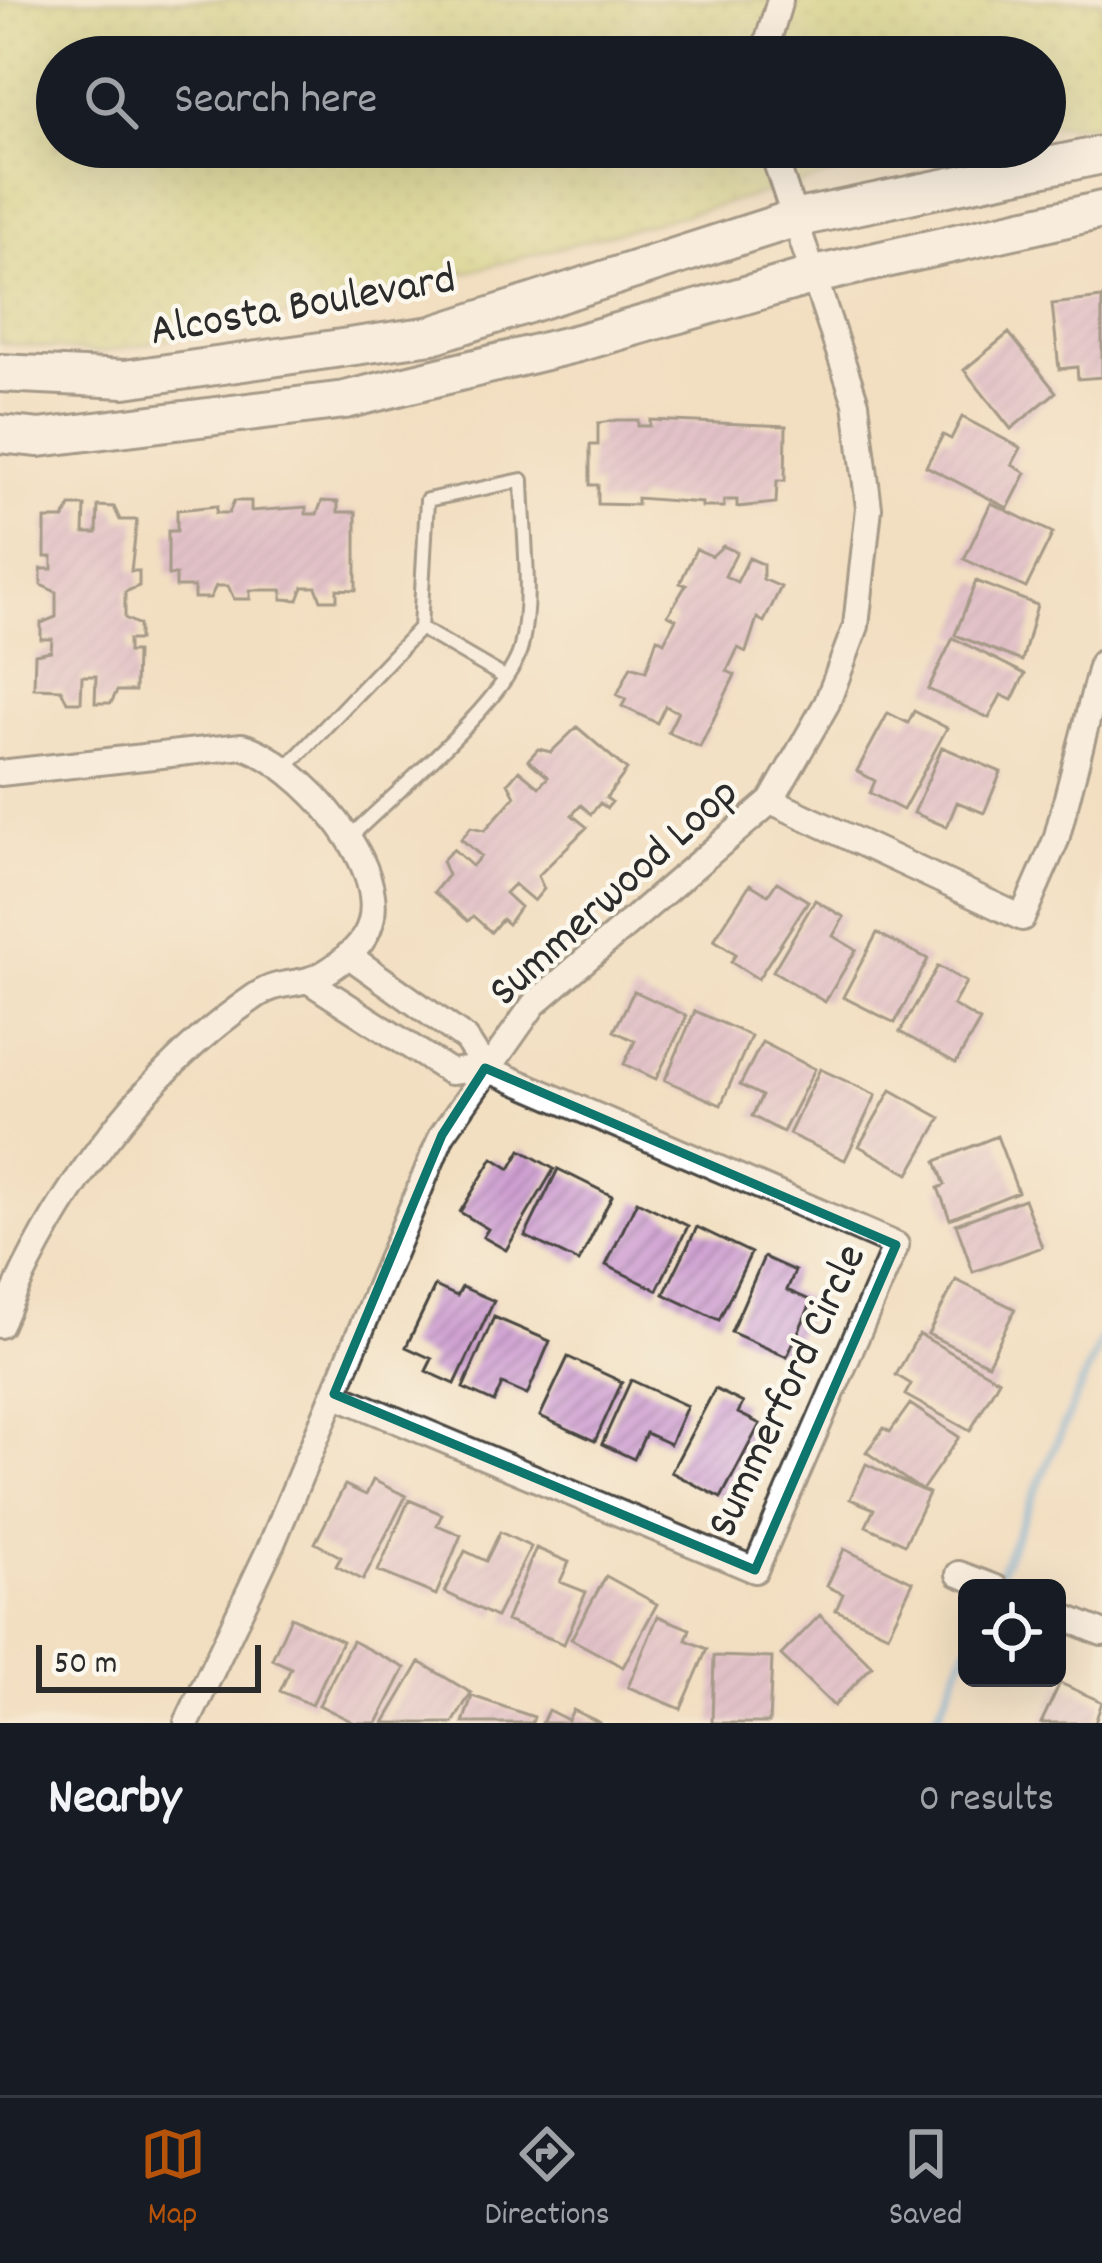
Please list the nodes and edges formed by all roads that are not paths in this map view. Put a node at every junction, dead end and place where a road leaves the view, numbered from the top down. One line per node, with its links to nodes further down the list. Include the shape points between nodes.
1 (780, 0): 2 (street)
2 (770, 36)
3 (1102, 155): 4 (main road, Alcosta Boulevard)
4 (1066, 162)
5 (777, 168): 8 (street, Summerwood Loop)
6 (1039, 168): 8 (main road, Alcosta Boulevard)
7 (1102, 210): 9 (main road)
8 (793, 219): 9 (street, Summerwood Loop); 10 (main road, Alcosta Boulevard, via 432,335 125,379)
9 (814, 275): 11 (main road, via 346,400 39,438); 17 (street, Summerwood Loop, via 856,403 868,508 856,626 827,703)
10 (0, 373)
11 (0, 434)
12 (420, 628): 14 (lane); 14 (lane, via 427,500 522,480 521,647); 15 (lane)
13 (1102, 663): 17 (street, via 1056,840 1022,919)
14 (506, 678): 18 (lane)
15 (287, 767): 16 (street, via 242,746); 18 (street)
16 (0, 773)
17 (771, 801): 21 (street, Summerwood Loop, via 534,1004)
18 (349, 838): 19 (street, via 372,910 363,941)
19 (348, 955): 20 (street); 21 (street, via 466,1039)
20 (309, 980): 21 (street, via 449,1072); 22 (street, via 289,979 260,993 135,1103 44,1231)
21 (485, 1068): 23 (street, Summerwood Loop, via 442,1135); 23 (street, Summerford Circle, via 896,1245 755,1570)
22 (0, 1324)
23 (334, 1394): 28 (street, Summerwood Loop)
24 (958, 1574): 25 (street)
25 (972, 1579)
26 (1066, 1618): 27 (street)
27 (1102, 1633)
28 (198, 1720)

